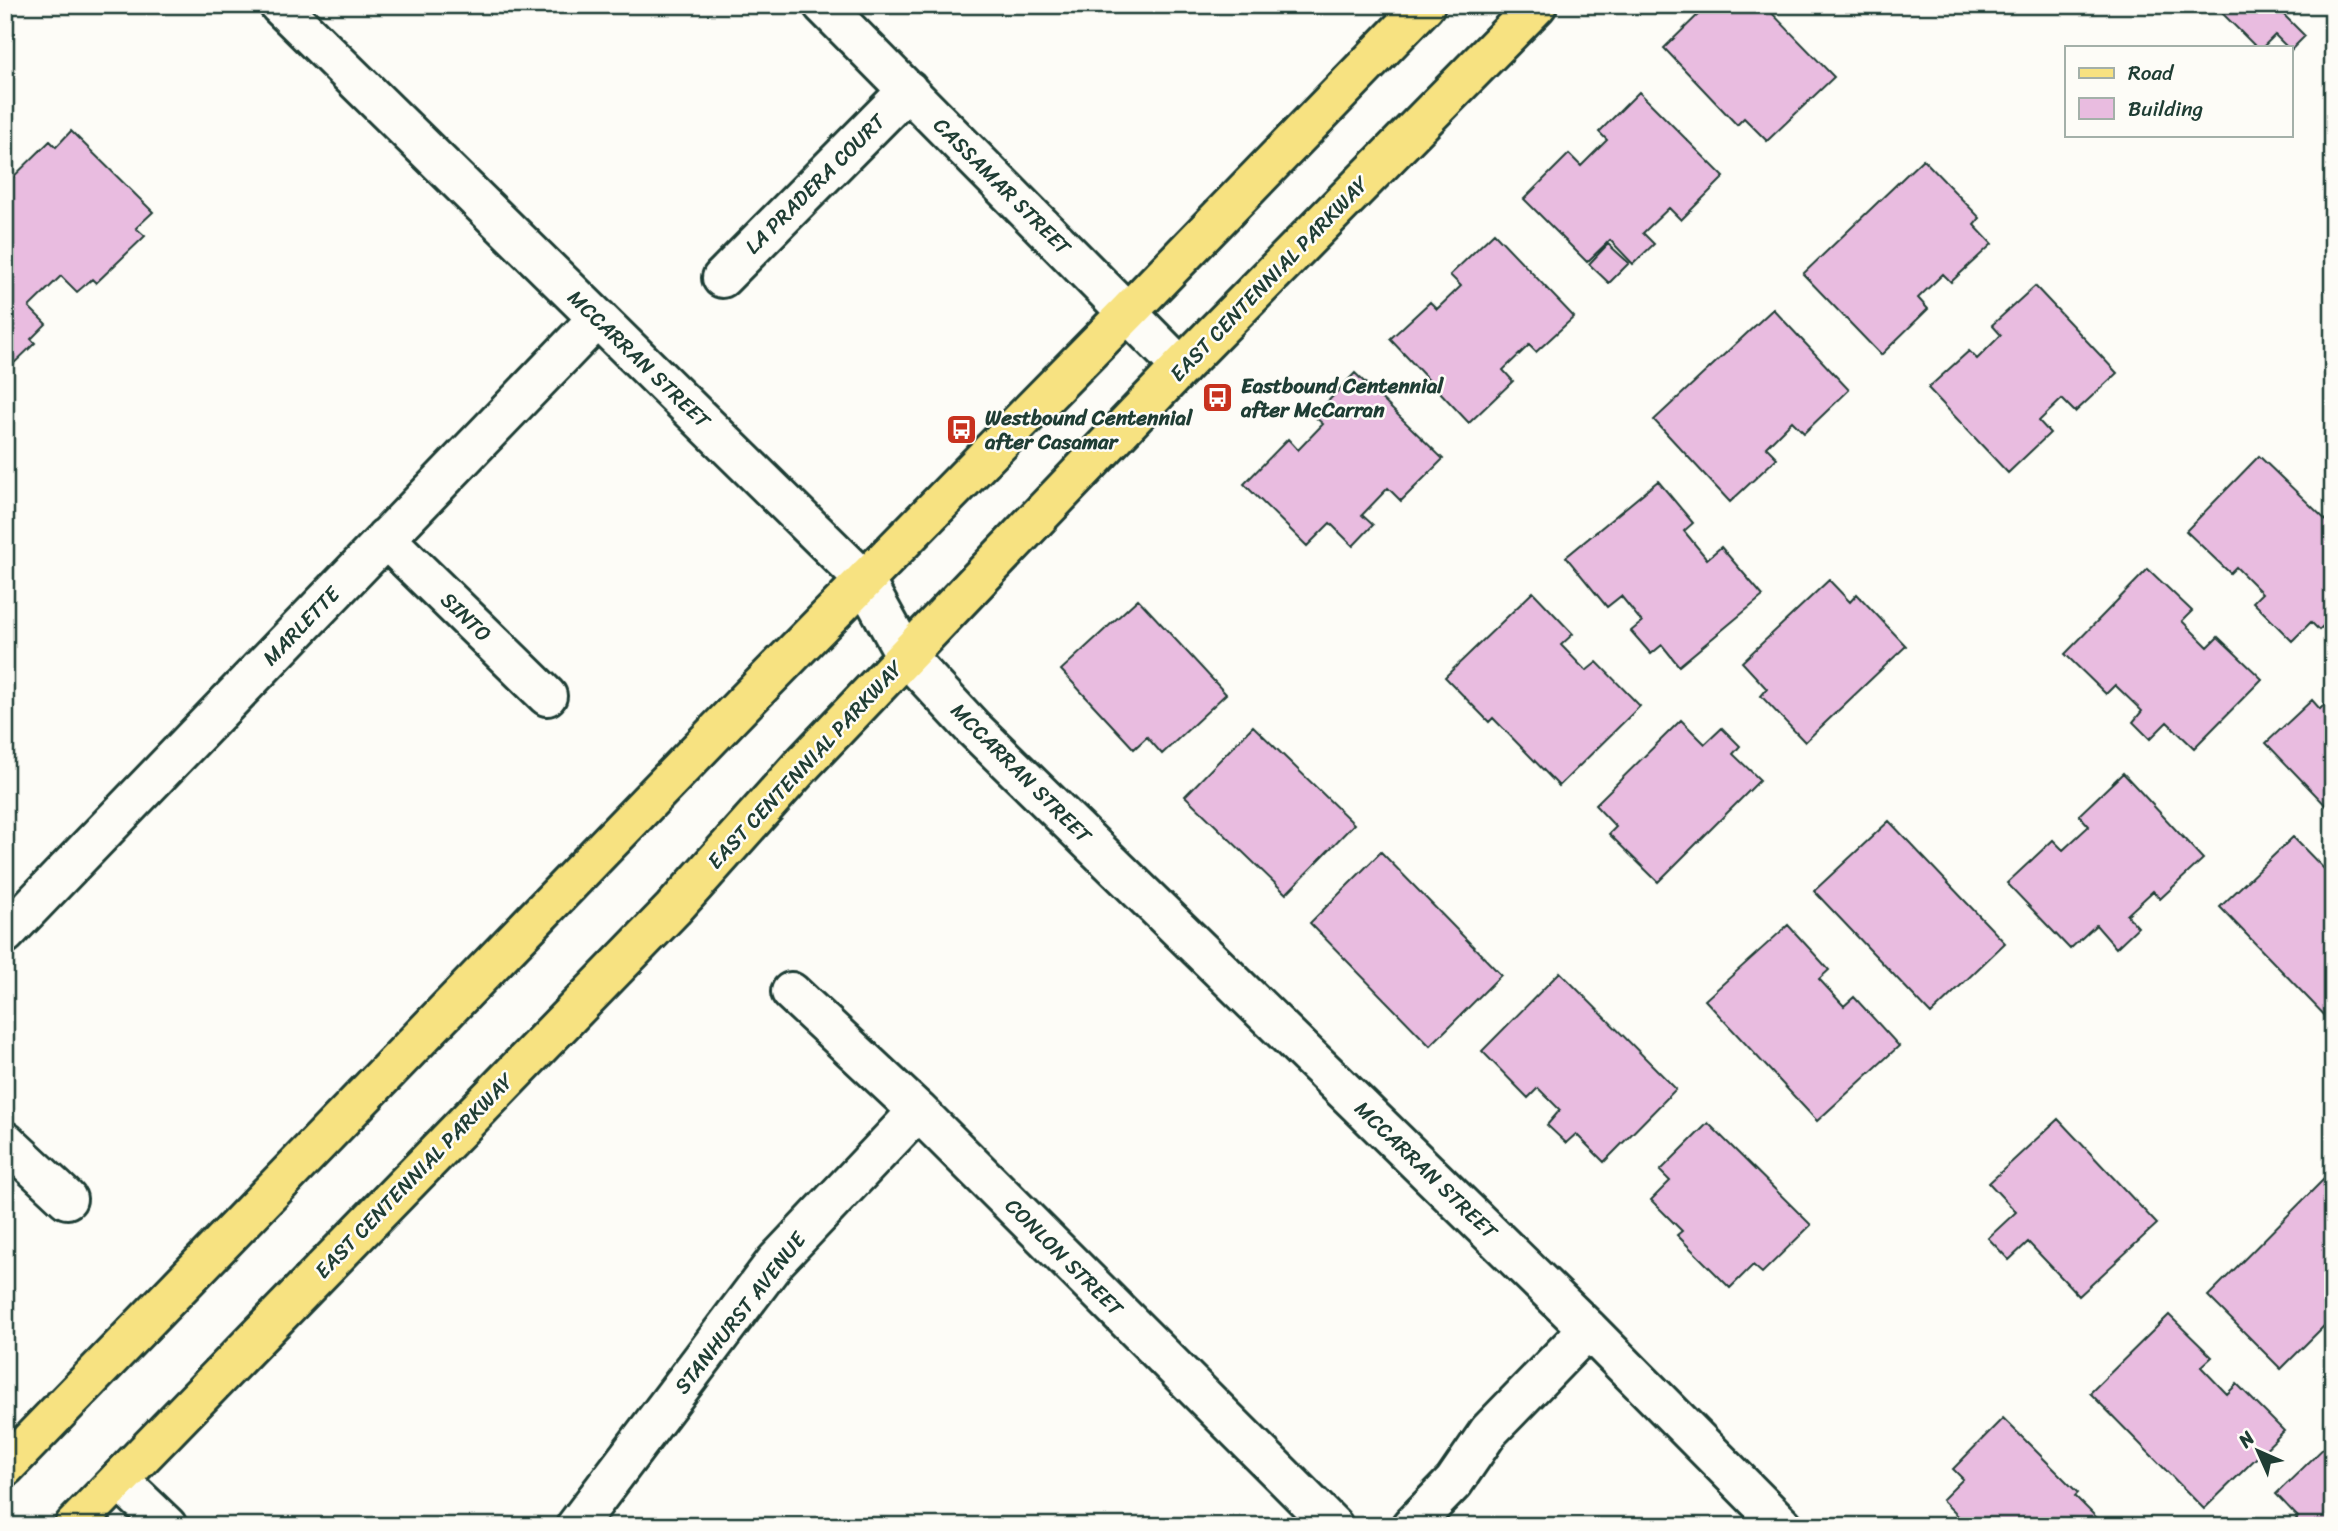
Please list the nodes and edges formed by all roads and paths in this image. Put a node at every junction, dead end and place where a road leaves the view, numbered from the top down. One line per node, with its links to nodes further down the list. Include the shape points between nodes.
1 (279, 5): 8 (street, MCCARRAN STREET)
2 (823, 5): 5 (street, CASSAMAR STREET)
3 (1424, 5): 7 (main road)
4 (1537, 5): 9 (main road, EAST CENTENNIAL PARKWAY)
5 (908, 90): 6 (street, LA PRADERA COURT); 7 (street, CASSAMAR STREET)
6 (722, 278)
7 (1127, 313): 9 (street, CASSAMAR STREET); 11 (main road)
8 (598, 318): 10 (street, MARLETTE); 11 (street, MCCARRAN STREET)
9 (1181, 367): 12 (main road, EAST CENTENNIAL PARKWAY)
10 (385, 538): 13 (street, SINTO); 14 (street, MARLETTE)
11 (864, 580): 12 (street, MCCARRAN STREET); 20 (main road)
12 (906, 656): 19 (street, MCCARRAN STREET, via 983,738); 21 (main road, EAST CENTENNIAL PARKWAY, via 673,909)
13 (547, 696)
14 (5, 934)
15 (791, 992): 16 (street, CONLON STREET)
16 (918, 1111): 24 (street, STANHURST AVENUE, via 776,1261); 25 (street, CONLON STREET)
17 (5, 1142): 18 (street)
18 (67, 1199)
19 (1588, 1329): 26 (street, via 1489,1431 1454,1482); 27 (street, MCCARRAN STREET)
20 (5, 1467)
21 (119, 1479): 22 (main road, EAST CENTENNIAL PARKWAY); 23 (street)
22 (74, 1526)
23 (167, 1526)
24 (576, 1526)
25 (1333, 1526)
26 (1411, 1526)
27 (1783, 1526)

